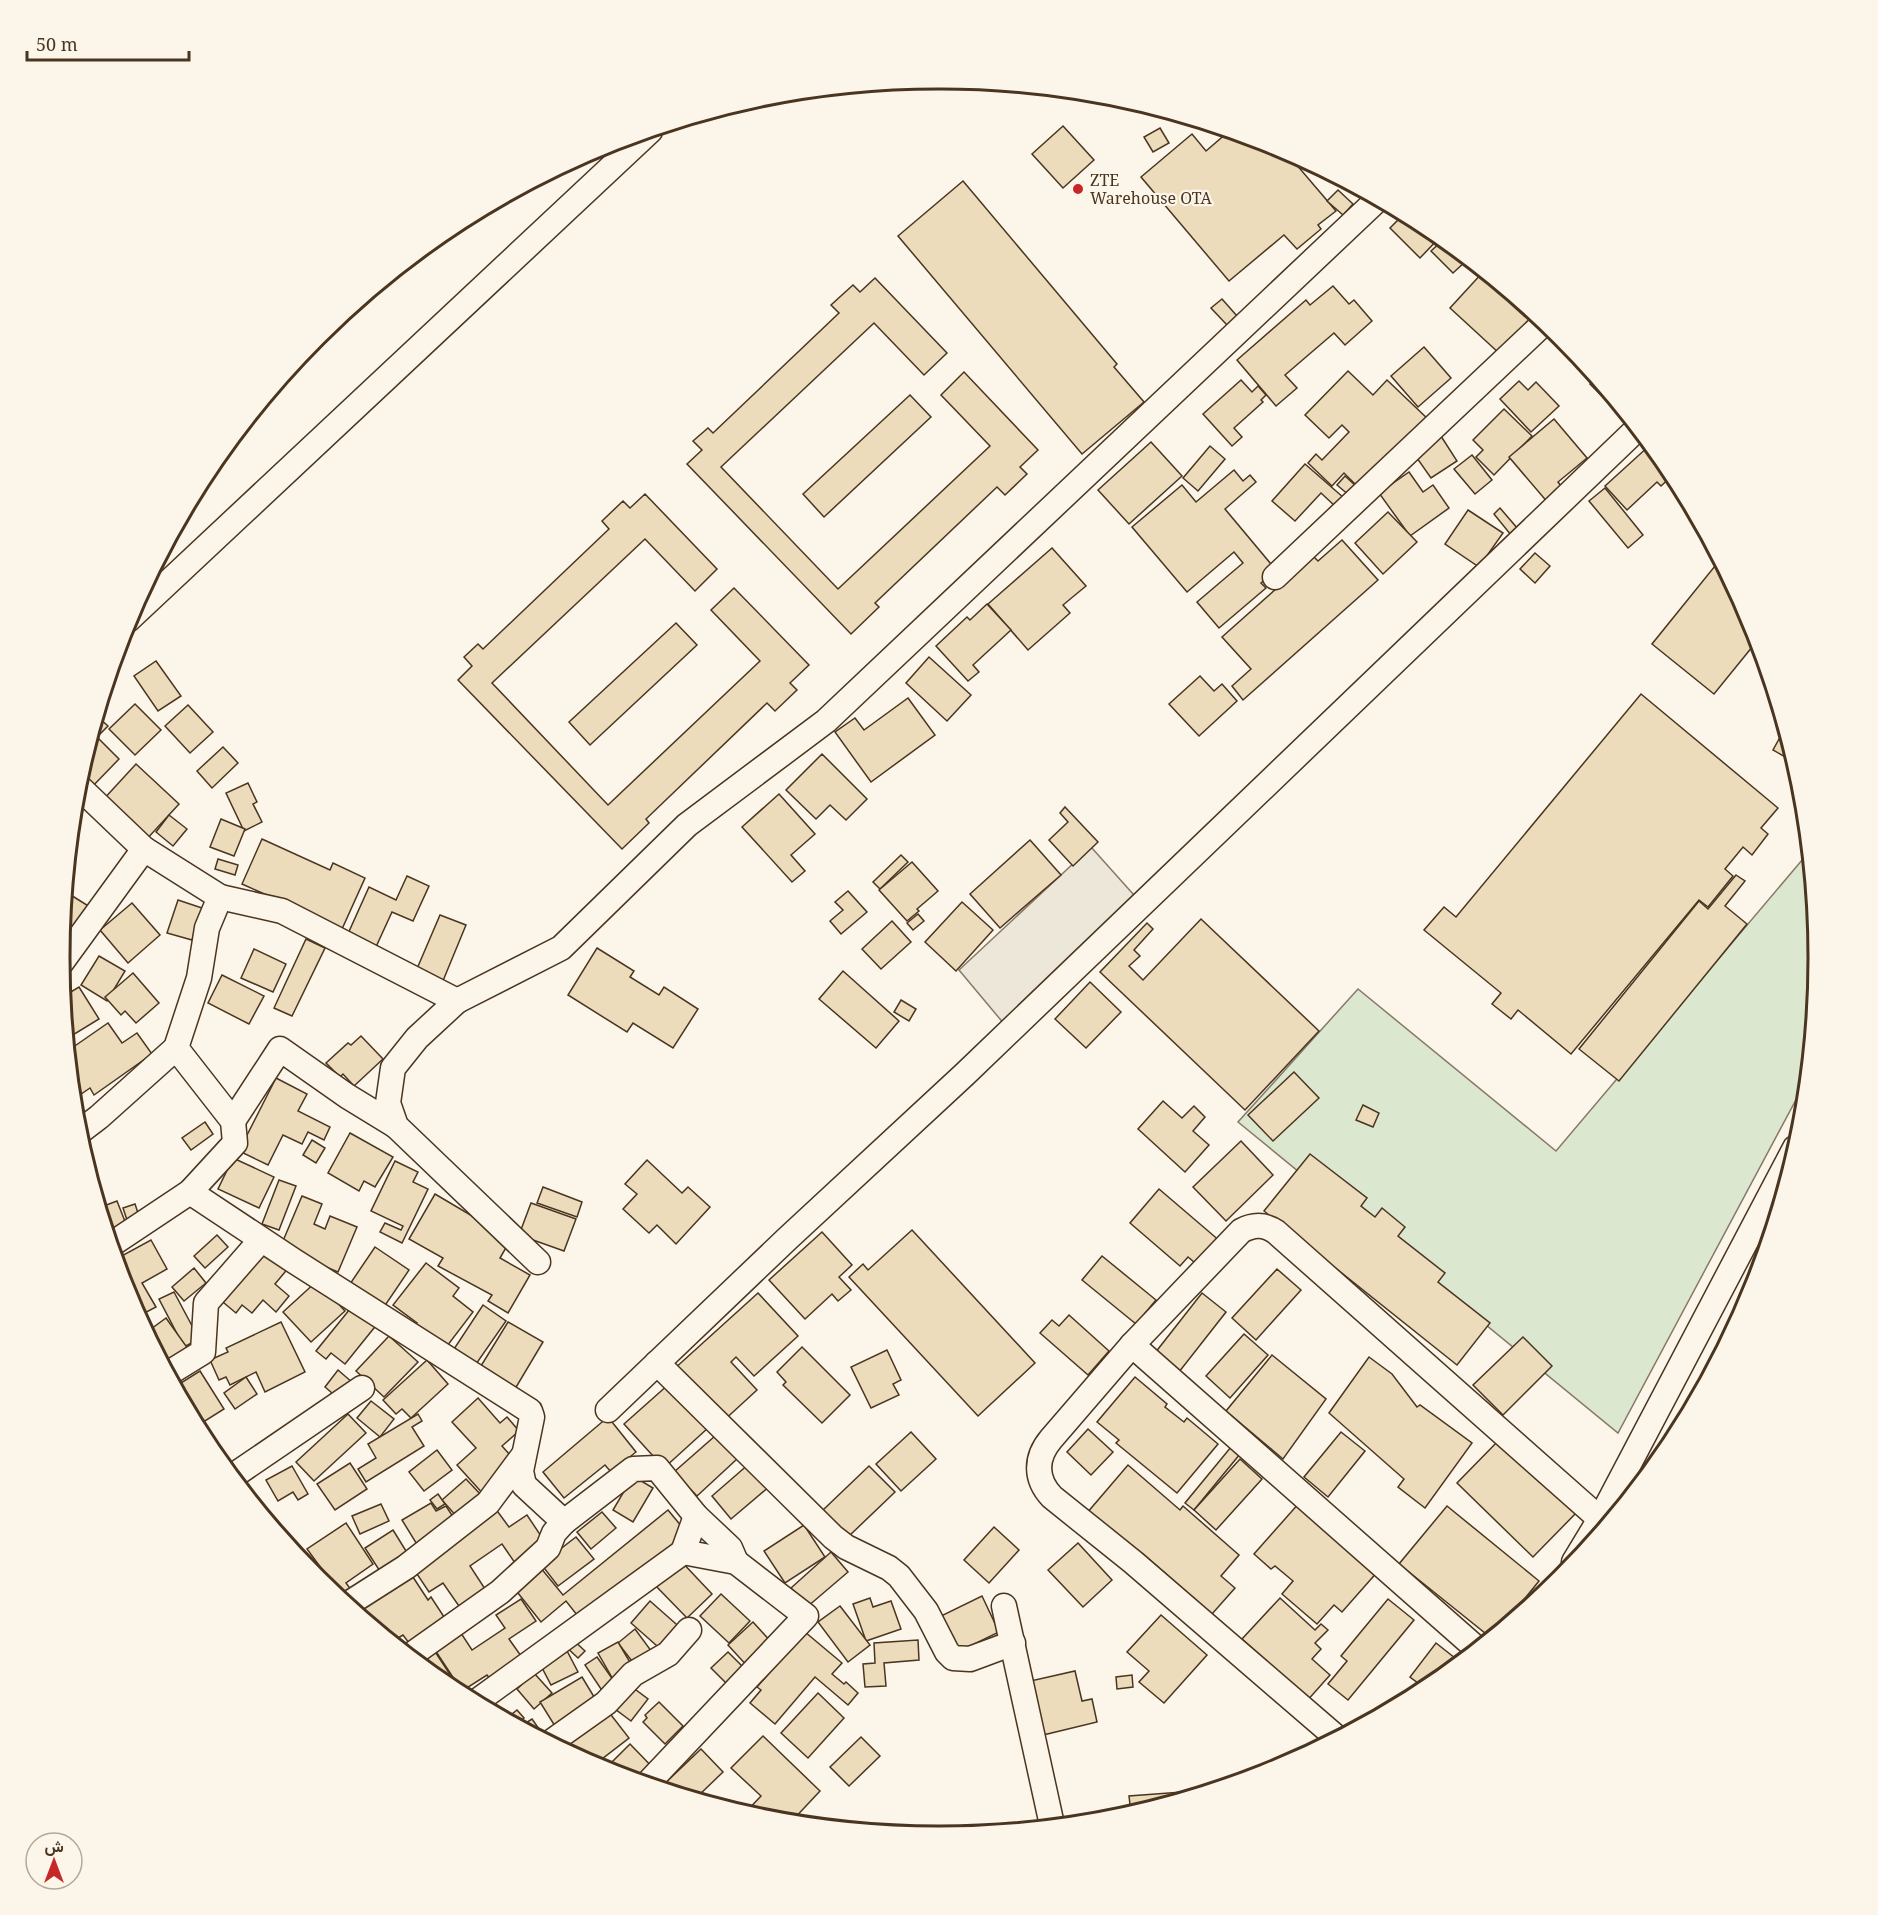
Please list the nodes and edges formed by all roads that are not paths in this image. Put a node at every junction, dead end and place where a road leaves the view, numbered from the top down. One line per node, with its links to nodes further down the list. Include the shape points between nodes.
1 (636, 144): 6 (street)
2 (1372, 205): 11 (street, via 826,721 687,825 561,948)
3 (1538, 329): 5 (street)
4 (1632, 434): 22 (street, via 965,1074)
5 (1275, 577)
6 (147, 602)
7 (86, 794): 8 (street)
8 (144, 849): 9 (street); 10 (street)
9 (220, 897): 11 (street, via 282,911); 12 (street, via 207,928 199,978)
10 (70, 950)
11 (457, 1001): 14 (street, via 417,1038 393,1068 388,1103)
12 (176, 1048): 13 (street); 15 (street)
13 (233, 1121): 14 (street, via 280,1049); 17 (street, via 235,1143)
14 (396, 1126): 20 (street)
15 (87, 1127)
16 (1779, 1179): 29 (street)
17 (190, 1192): 18 (street); 19 (street)
18 (118, 1240)
19 (261, 1240): 23 (street, via 206,1303 203,1352); 26 (street, via 530,1411)
20 (538, 1262)
21 (1132, 1345): 29 (street, via 1241,1231 1255,1225 1270,1228); 38 (street); 41 (street, via 1044,1447 1038,1468 1045,1489)
22 (657, 1363): 25 (street); 37 (street, via 832,1537 899,1576 926,1611 953,1658 970,1659)
23 (175, 1369)
24 (362, 1388): 27 (street)
25 (608, 1410)
26 (523, 1456): 30 (street, via 524,1485); 34 (street, via 488,1503 406,1567)
27 (240, 1471)
28 (696, 1516): 30 (street, via 657,1468 633,1469); 32 (street); 33 (street, via 730,1548)
29 (1600, 1519): 31 (street)
30 (564, 1522): 39 (street, via 548,1548 500,1592)
31 (1597, 1524)
32 (683, 1552): 33 (street); 40 (street)
33 (736, 1562): 43 (street, via 806,1616)
34 (355, 1600)
35 (1004, 1606): 37 (street)
36 (689, 1630): 42 (street, via 668,1654 633,1674 606,1703)
37 (1013, 1643): 44 (street)
38 (1472, 1644)
39 (416, 1651)
40 (483, 1697)
41 (1330, 1732)
42 (558, 1737)
43 (653, 1777)
44 (1051, 1819)

